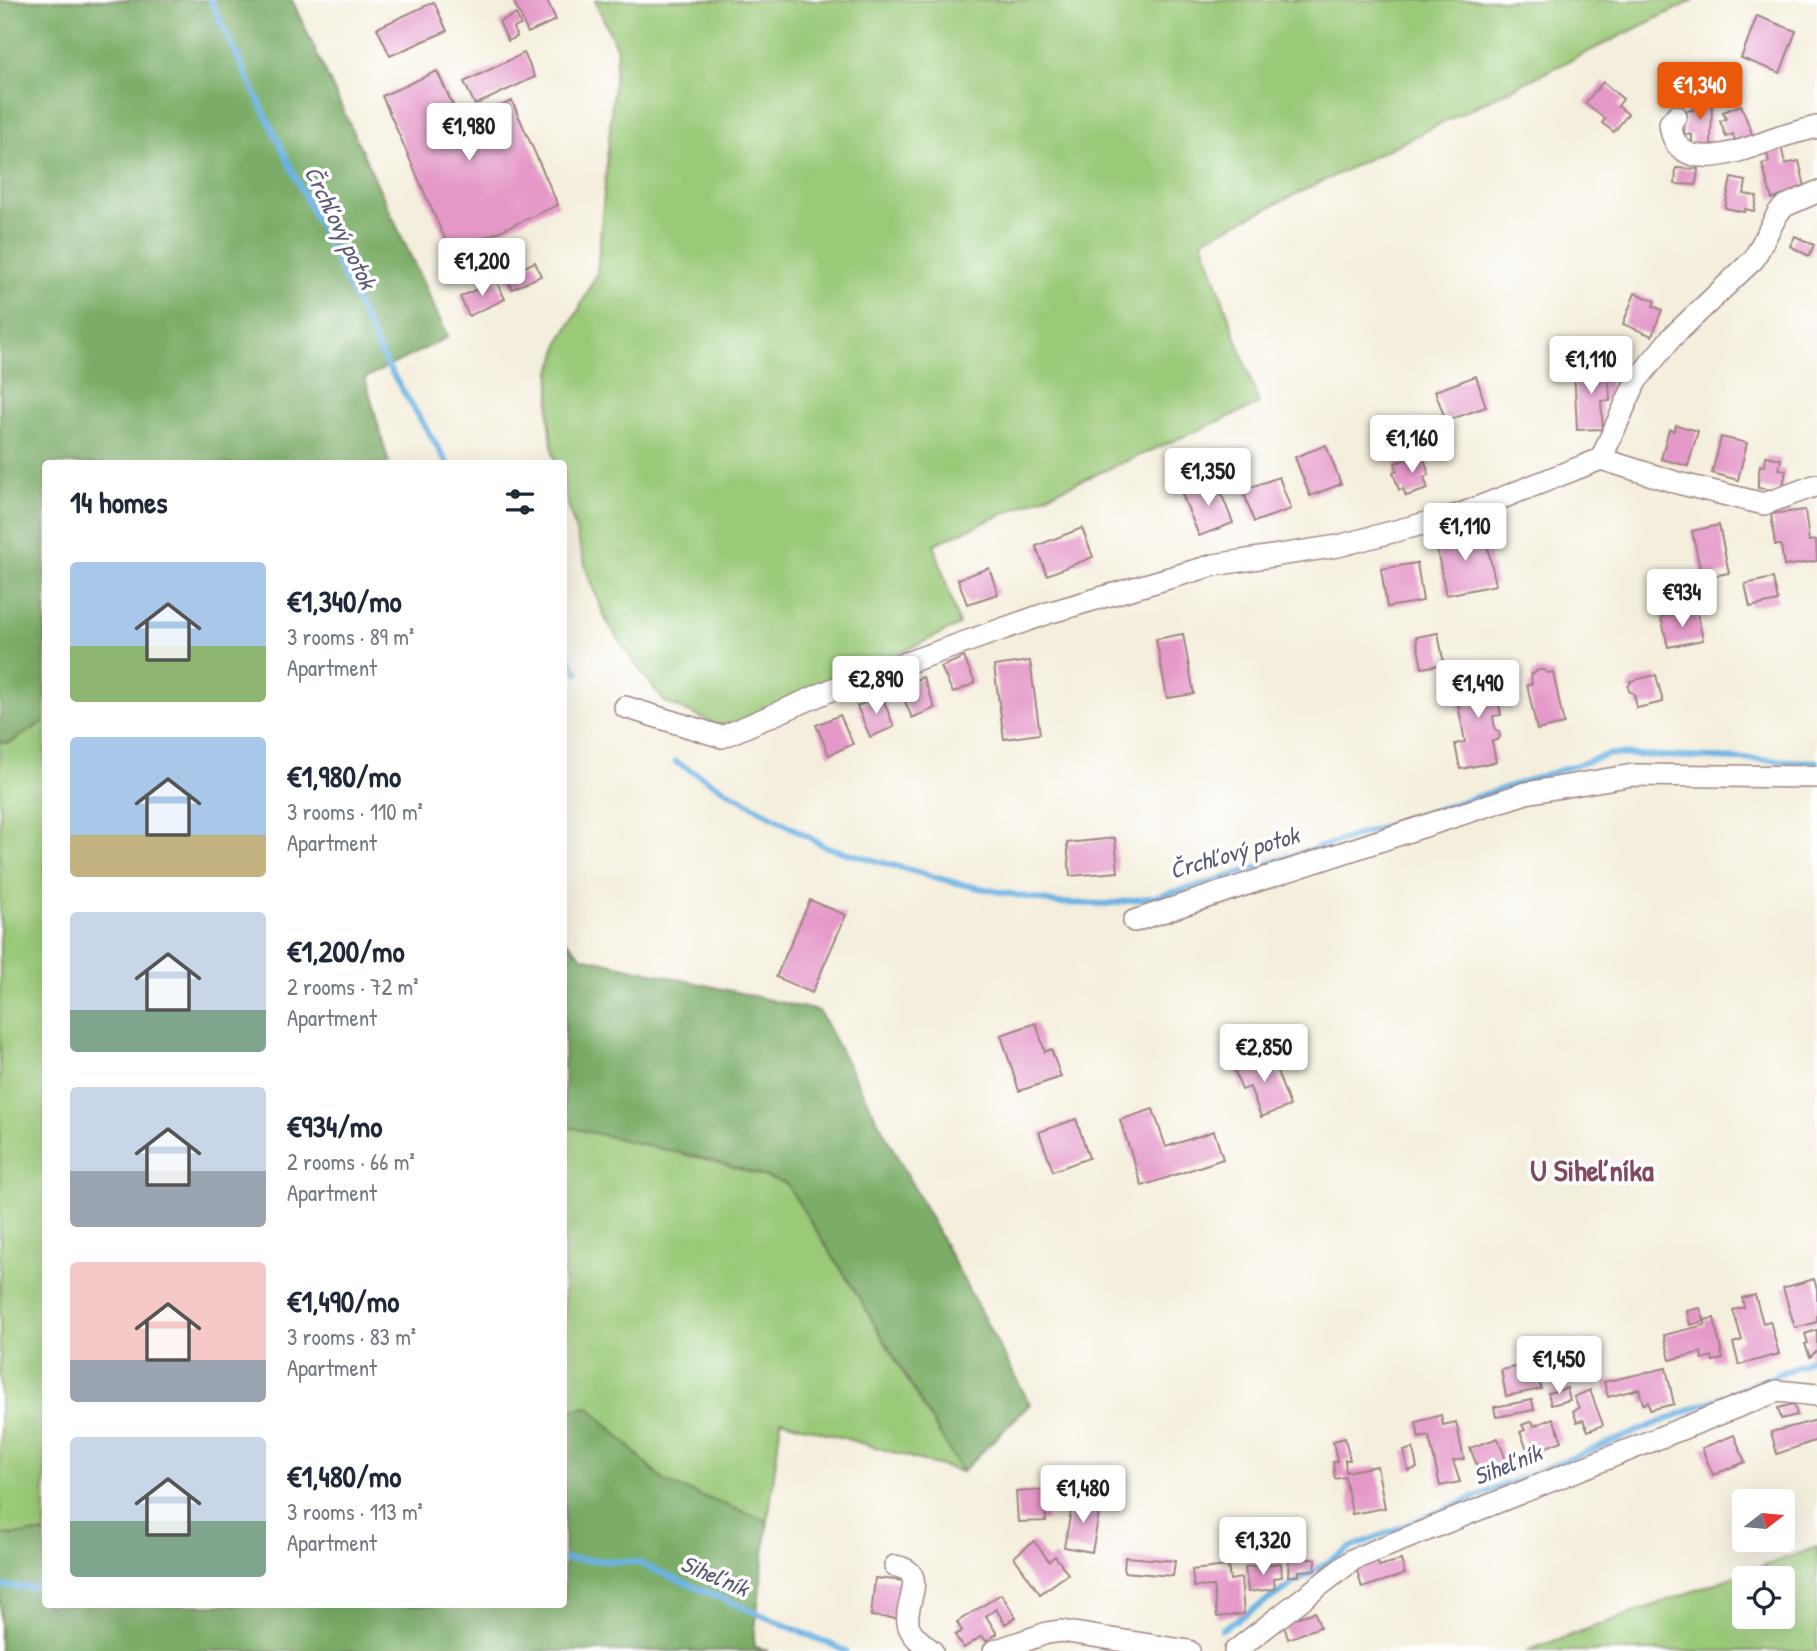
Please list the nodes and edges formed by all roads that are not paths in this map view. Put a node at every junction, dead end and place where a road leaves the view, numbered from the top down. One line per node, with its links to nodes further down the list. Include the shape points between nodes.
1 (1676, 116): 2 (street, via 1670,123 1671,134 1677,146 1692,155 1736,153)
2 (1817, 127)
3 (1817, 192): 4 (street, via 1785,206 1754,259 1672,337 1636,381)
4 (1601, 459): 5 (street, via 1764,504); 6 (street, via 1461,514 1338,546 1214,565 1048,613 838,687 722,737)
5 (1817, 485)
6 (625, 707)
7 (1817, 777): 8 (street, via 1633,775 1526,793)
8 (1134, 921)
9 (1817, 1395): 14 (street, via 1777,1391 1354,1559)
10 (895, 1566): 11 (street, via 903,1567 914,1580 909,1627)
11 (932, 1651)
12 (994, 1651): 13 (street, via 1061,1631)
13 (1189, 1651)
14 (1235, 1651)

